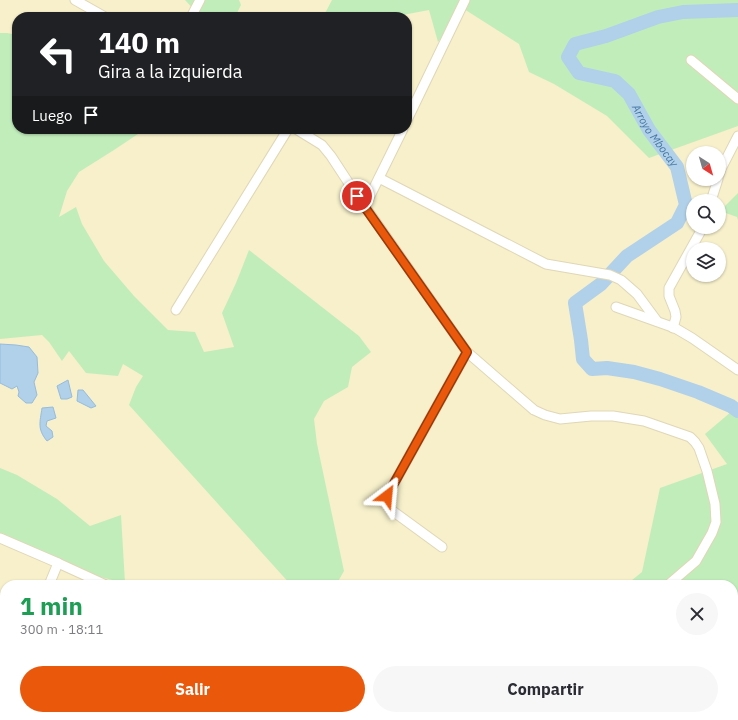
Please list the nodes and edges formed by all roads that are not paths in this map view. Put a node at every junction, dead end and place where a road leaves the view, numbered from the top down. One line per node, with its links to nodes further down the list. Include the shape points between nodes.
1 (75, 0): 4 (street)
2 (200, 0): 5 (street)
3 (465, 0): 8 (street)
4 (96, 12)
5 (194, 12)
6 (691, 60): 7 (street)
7 (738, 99)
8 (412, 110)
9 (285, 134): 18 (street)
10 (304, 134): 15 (street, via 322,145)
11 (401, 134): 14 (street)
12 (738, 136): 13 (street)
13 (726, 159)
14 (379, 178): 15 (street); 19 (street, via 546,264 610,275 621,280 637,294)
15 (365, 206): 21 (street)
16 (699, 234): 20 (street, via 669,288 669,296 676,311)
17 (616, 307): 19 (street)
18 (176, 310)
19 (657, 321): 20 (street)
20 (673, 328): 22 (street)
21 (467, 352): 24 (street, via 387,496 390,509); 28 (street, via 534,410 545,415 560,419 613,416 644,421 690,437 695,442 707,471 715,504 716,522 696,561)
22 (738, 370)
23 (0, 538): 25 (street)
24 (442, 547)
25 (58, 563): 26 (street); 27 (street)
26 (51, 580)
27 (95, 580)
28 (674, 580)

